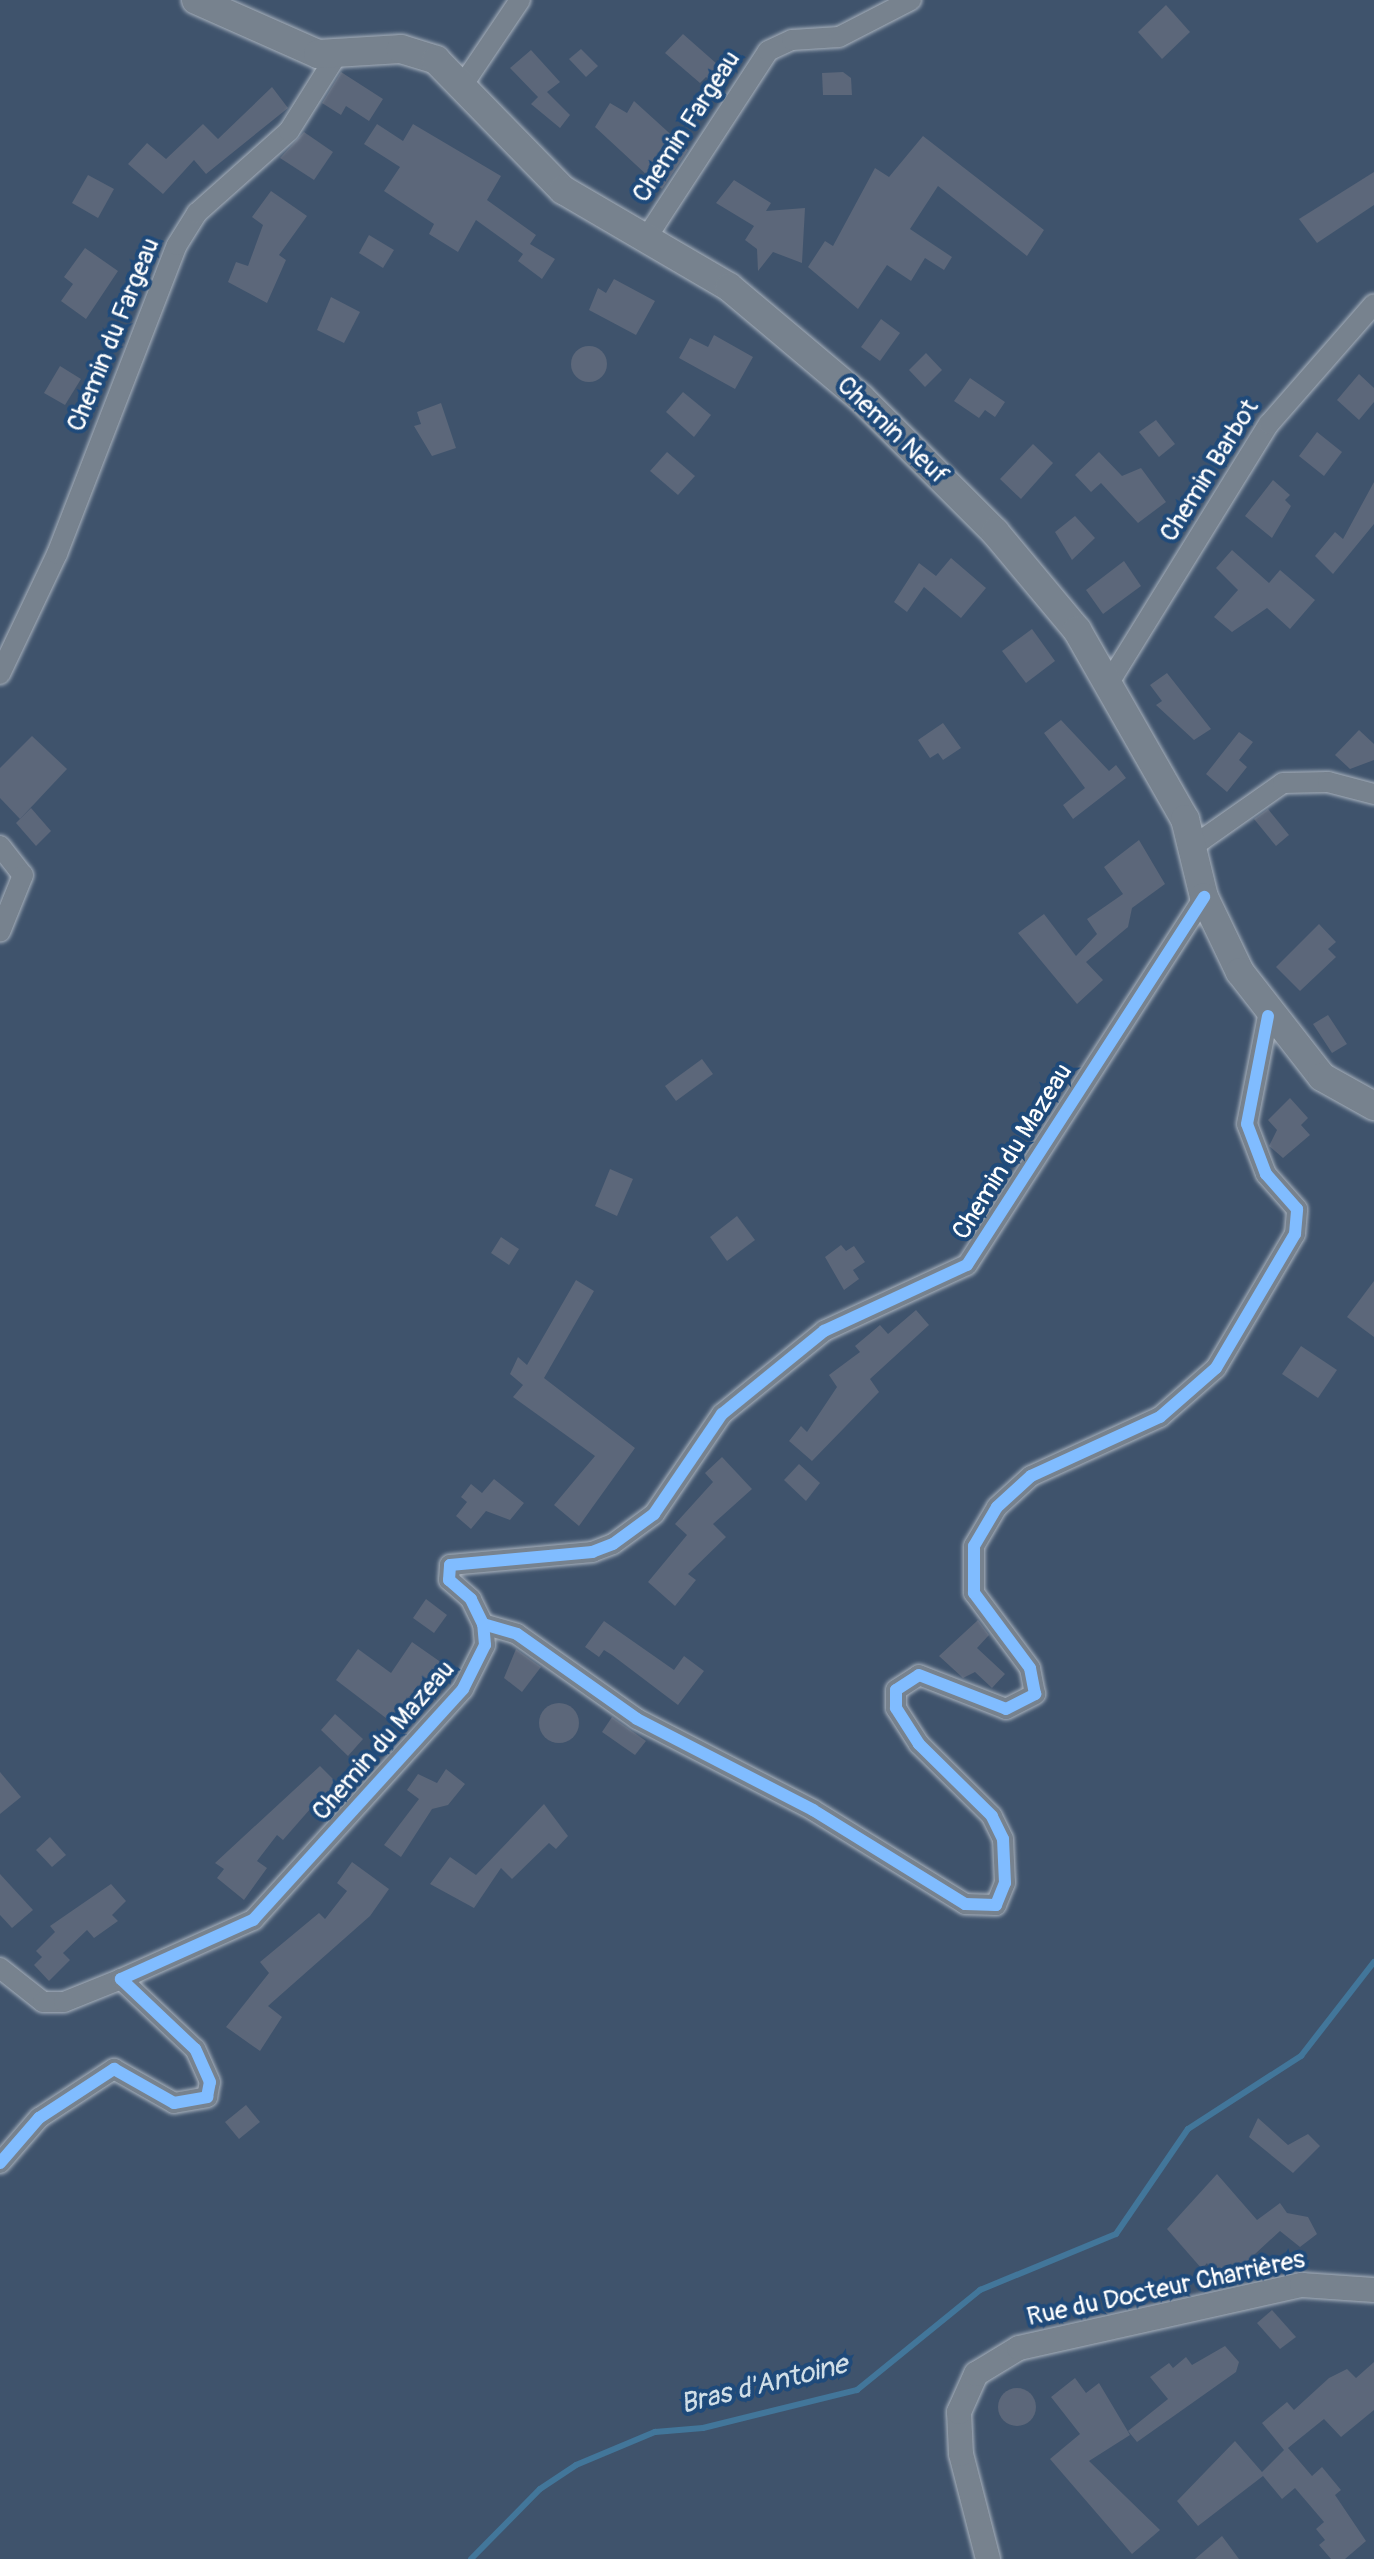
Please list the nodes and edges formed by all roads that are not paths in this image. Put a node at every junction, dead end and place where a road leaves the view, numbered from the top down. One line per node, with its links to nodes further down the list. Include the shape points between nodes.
1 (196, 0): 4 (main road, Chemin Neuf, via 301,49)
2 (520, 0): 5 (street)
3 (911, 0): 6 (street, Chemin Fargeau, via 839,37 792,40 768,51)
4 (336, 56): 5 (main road, Chemin Neuf, via 420,53); 8 (street, Chemin du Fargeau, via 289,131 197,213 177,245 57,554)
5 (462, 86): 6 (main road, Chemin Neuf, via 563,190)
6 (645, 240): 9 (main road, Chemin Neuf, via 729,287 861,398 995,532)
7 (1374, 304): 9 (street, Chemin Barbot, via 1269,424)
8 (0, 674)
9 (1110, 681): 12 (main road, Chemin Neuf, via 1185,819)
10 (1374, 794): 12 (street, via 1328,782 1283,783)
11 (0, 846): 14 (street, via 23,875)
12 (1192, 847): 13 (main road, Chemin Neuf)
13 (1204, 897): 15 (main road, Chemin Neuf); 17 (street, Chemin du Mazeau, via 967,1265 824,1331 722,1414 654,1514 613,1544 592,1552 497,1555 450,1565 449,1580 471,1599)
14 (0, 932)
15 (1268, 1016): 16 (main road, Chemin Neuf, via 1322,1077); 17 (street, via 1247,1124 1266,1174 1297,1209 1288,1246 1216,1368 1160,1417 1031,1476 997,1507 974,1546 974,1593 1030,1668 1035,1694 1006,1709 919,1675 896,1690 896,1708 919,1744 992,1816 1003,1839 1005,1883 996,1905 965,1904 813,1810 637,1719 517,1634)
16 (1374, 1106)
17 (483, 1624): 19 (street, Chemin du Mazeau, via 485,1645 463,1689 286,1892 253,1920)
18 (0, 1968): 19 (street, Chemin du Mazeau, via 43,2002 64,2002)
19 (121, 1979): 20 (street, via 195,2049 210,2082 207,2097 174,2103 114,2069 39,2118)
20 (0, 2163)
21 (1374, 2290): 22 (street, Rue du Docteur Charrières, via 1302,2285 1019,2348 976,2374 959,2412 961,2454)
22 (988, 2559)

